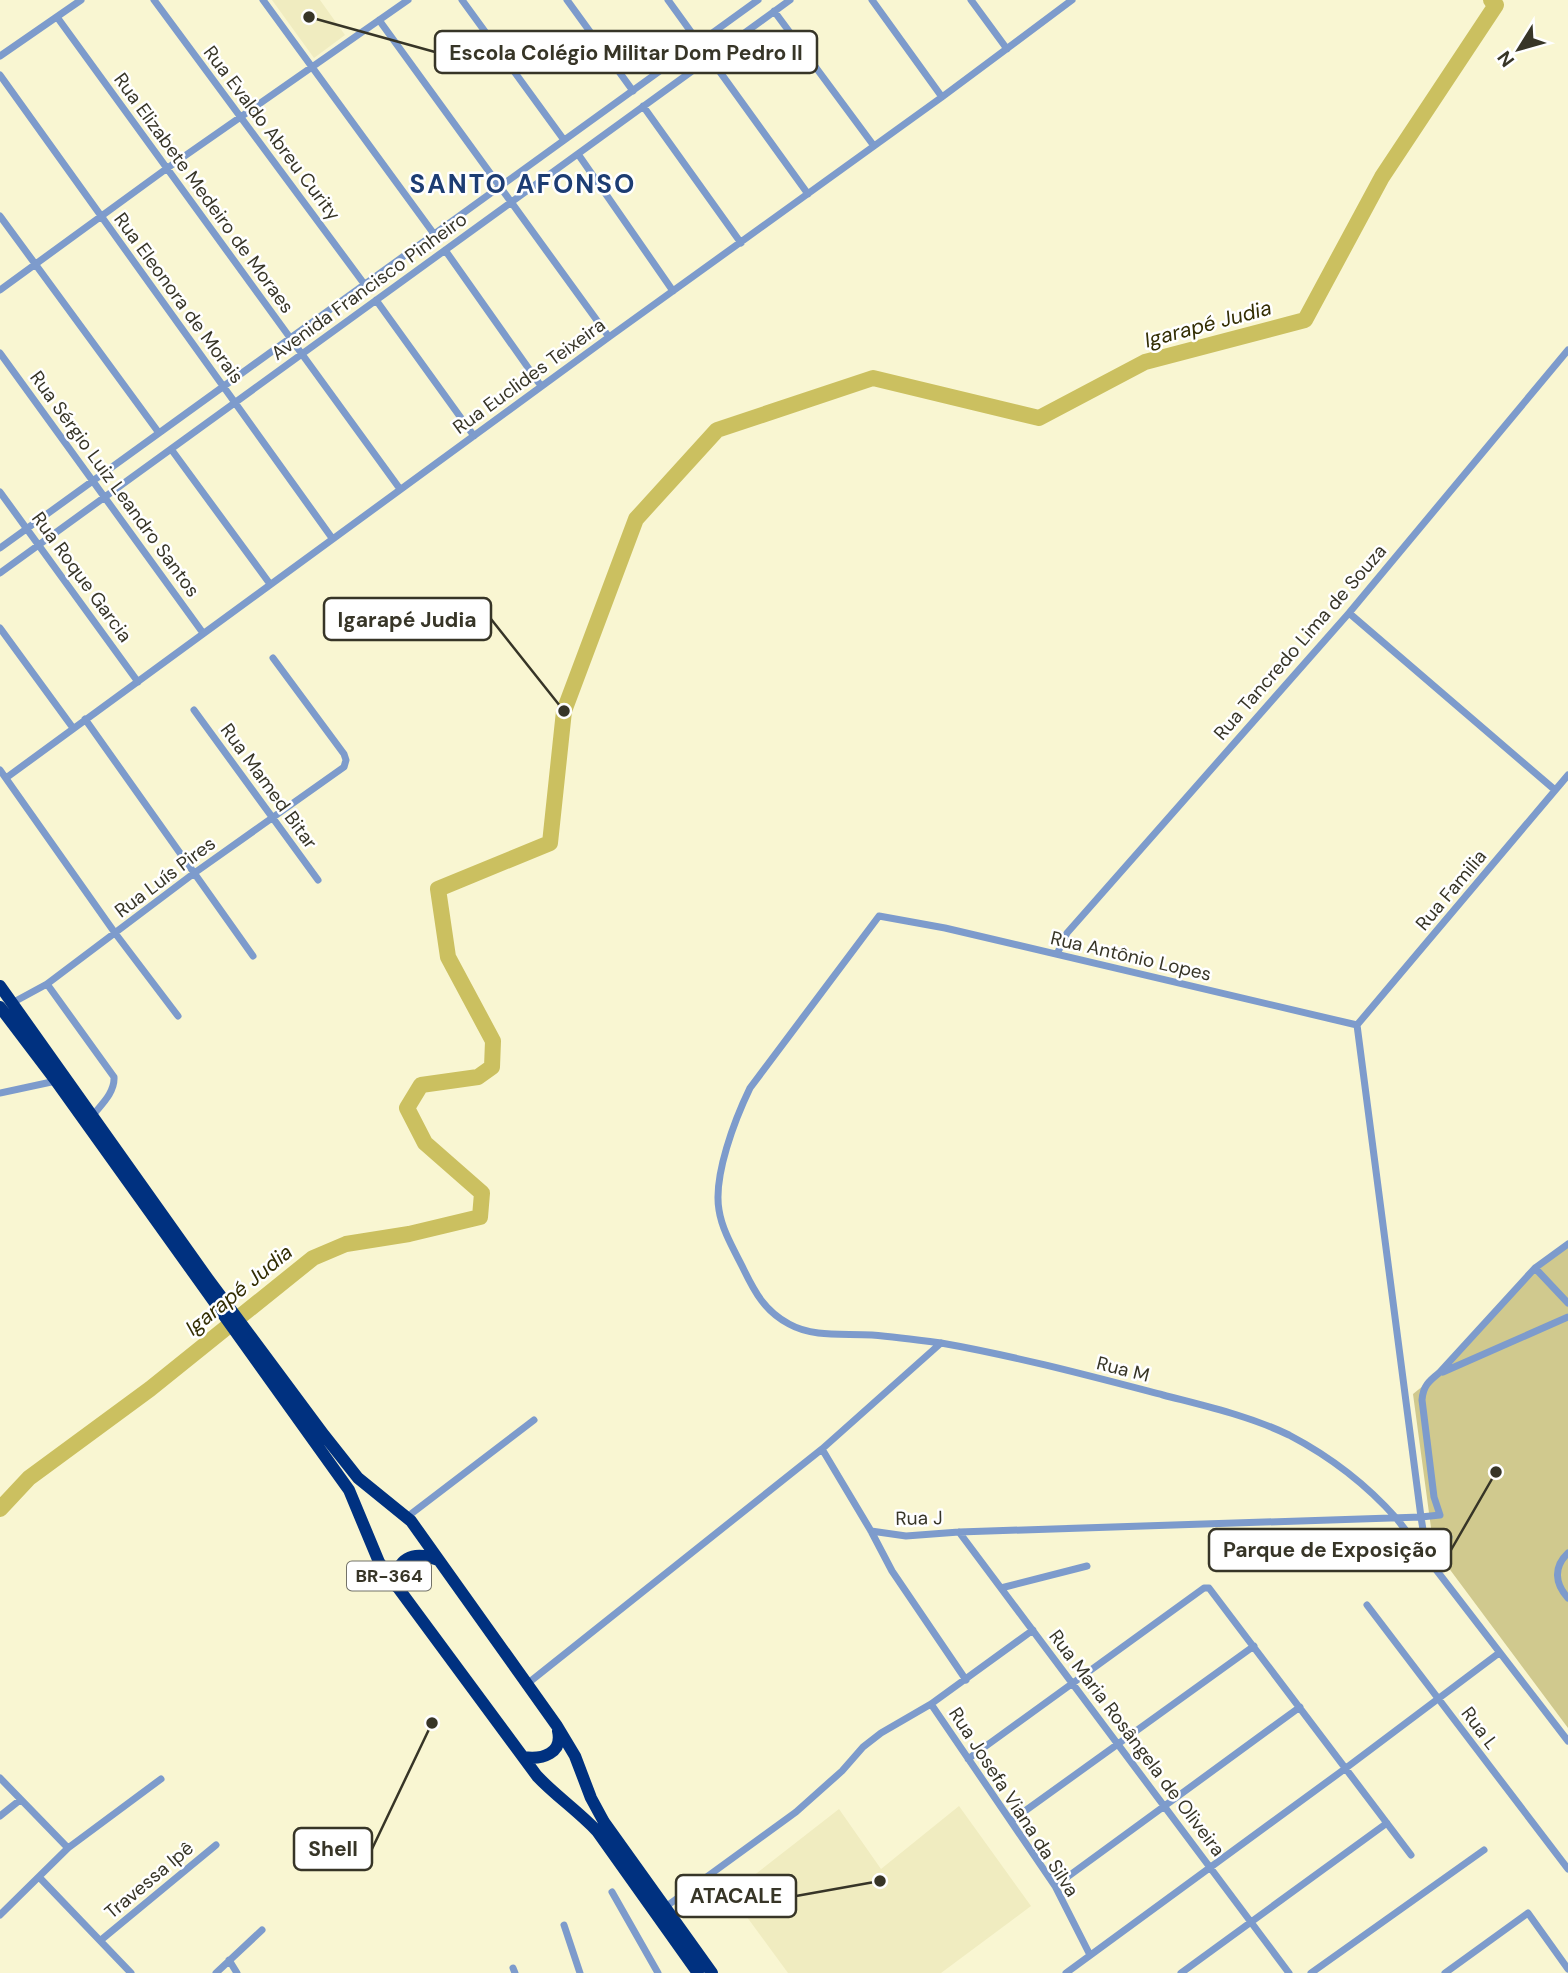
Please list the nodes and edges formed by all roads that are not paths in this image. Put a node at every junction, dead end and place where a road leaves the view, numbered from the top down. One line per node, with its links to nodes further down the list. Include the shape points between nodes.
1 (81, 0): 14 (street)
2 (154, 0): 25 (street, Rua Evaldo Abreu Curity)
3 (263, 0): 20 (street)
4 (408, 0): 15 (street)
5 (462, 0): 26 (street)
6 (567, 0): 22 (street)
7 (668, 0): 16 (street)
8 (758, 0): 16 (street, Avenida Francisco Pinheiro)
9 (790, 0): 13 (street, Avenida Francisco Pinheiro)
10 (872, 0): 23 (street)
11 (971, 0): 17 (street)
12 (1072, 0): 17 (street, Rua Euclides Teixeira)
13 (774, 11): 19 (street, Avenida Francisco Pinheiro); 27 (street)
14 (57, 17): 18 (street); 29 (street, Rua Elizabete Medeiro de Moraes)
15 (379, 20): 20 (street); 30 (street)
16 (700, 43): 19 (street); 22 (street, Avenida Francisco Pinheiro)
17 (1007, 49): 23 (street, Rua Euclides Teixeira)
18 (0, 55)
19 (710, 58): 24 (street, Avenida Francisco Pinheiro); 31 (street)
20 (312, 68): 25 (street); 35 (street)
21 (0, 75): 34 (street, Rua Eleonora de Morais)
22 (633, 91): 26 (street, Avenida Francisco Pinheiro)
23 (942, 97): 27 (street, Rua Euclides Teixeira)
24 (643, 106): 28 (street, Avenida Francisco Pinheiro); 36 (street)
25 (240, 117): 29 (street); 39 (street, Rua Evaldo Abreu Curity)
26 (564, 140): 30 (street, Avenida Francisco Pinheiro)
27 (874, 146): 31 (street, Rua Euclides Teixeira)
28 (578, 154): 32 (street, Avenida Francisco Pinheiro); 41 (street)
29 (166, 169): 34 (street); 44 (street, Rua Elizabete Medeiro de Moraes)
30 (500, 187): 32 (street); 35 (street, Avenida Francisco Pinheiro)
31 (808, 194): 36 (street, Rua Euclides Teixeira)
32 (512, 202): 37 (street, Avenida Francisco Pinheiro); 43 (street)
33 (0, 216): 38 (street)
34 (101, 217): 38 (street); 49 (street, Rua Eleonora de Morais)
35 (434, 234): 39 (street, Avenida Francisco Pinheiro)
36 (741, 243): 41 (street, Rua Euclides Teixeira)
37 (445, 250): 42 (street, Avenida Francisco Pinheiro); 48 (street)
38 (35, 264): 40 (street); 51 (street)
39 (365, 285): 44 (street, Avenida Francisco Pinheiro)
40 (0, 290)
41 (673, 290): 43 (street, Rua Euclides Teixeira)
42 (376, 300): 46 (street, Avenida Francisco Pinheiro); 52 (street)
43 (609, 337): 48 (street, Rua Euclides Teixeira)
44 (291, 338): 46 (street, Rua Elizabete Medeiro de Moraes); 49 (street, Avenida Francisco Pinheiro)
45 (0, 353): 54 (street, Rua Sérgio Luiz Leandro Santos)
46 (302, 354): 50 (street, Avenida Francisco Pinheiro); 55 (street, Rua Elizabete Medeiro de Moraes)
47 (1567, 354): 64 (street, Rua Tancredo Lima de Souza)
48 (541, 386): 52 (street, Rua Euclides Teixeira)
49 (224, 387): 50 (street, Rua Eleonora de Morais); 51 (street, Avenida Francisco Pinheiro)
50 (235, 403): 53 (street, Avenida Francisco Pinheiro); 59 (street, Rua Eleonora de Morais)
51 (159, 433): 54 (street, Avenida Francisco Pinheiro)
52 (474, 436): 55 (street, Rua Euclides Teixeira)
53 (171, 449): 57 (street, Avenida Francisco Pinheiro); 63 (street)
54 (93, 481): 57 (street, Rua Sérgio Luiz Leandro Santos); 58 (street, Avenida Francisco Pinheiro)
55 (400, 489): 59 (street, Rua Euclides Teixeira)
56 (0, 492): 58 (street, Rua Roque Garcia)
57 (105, 497): 60 (street, Avenida Francisco Pinheiro); 66 (street, Rua Sérgio Luiz Leandro Santos)
58 (27, 529): 60 (street, Rua Roque Garcia); 61 (street, Avenida Francisco Pinheiro)
59 (332, 538): 63 (street, Rua Euclides Teixeira)
60 (39, 545): 62 (street, Avenida Francisco Pinheiro); 68 (street, Rua Roque Garcia)
61 (0, 548)
62 (0, 573)
63 (270, 584): 66 (street, Rua Euclides Teixeira)
64 (1349, 613): 75 (street); 81 (street, Rua Tancredo Lima de Souza, via 1067,933)
65 (0, 628): 71 (street)
66 (204, 633): 68 (street, Rua Euclides Teixeira)
67 (273, 657): 76 (street, Rua Luís Pires, via 345,756 344,767)
68 (138, 682): 70 (street, Rua Euclides Teixeira)
69 (194, 710): 76 (street, Rua Mamed Bitar)
70 (85, 719): 71 (street, Rua Euclides Teixeira); 77 (street)
71 (74, 728): 74 (street, Rua Euclides Teixeira)
72 (0, 770): 74 (street)
73 (1568, 775): 75 (street, Rua Familia)
74 (6, 778): 80 (street)
75 (1555, 790): 87 (street, Rua Familia)
76 (272, 818): 77 (street, Rua Luís Pires); 78 (street, Rua Mamed Bitar)
77 (193, 874): 80 (street, Rua Luís Pires); 82 (street)
78 (318, 880)
79 (897, 918): 81 (street, Rua Antônio Lopes); 96 (street, Rua M, via 879,916 750,1088 728,1143 719,1210 755,1293 779,1318 805,1331)
80 (115, 933): 83 (street, Rua Luís Pires); 86 (street)
81 (1057, 954): 87 (street, Rua Antônio Lopes)
82 (253, 956)
83 (47, 984): 85 (street, Rua Luís Pires); 90 (street, via 114,1077 108,1097)
84 (0, 986): 85 (highway, BR-364)
85 (6, 1005): 88 (highway, BR-364); 90 (highway, BR-364)
86 (178, 1016)
87 (1357, 1025): 102 (street)
88 (56, 1082): 89 (street); 93 (highway, BR-364)
89 (0, 1093)
90 (93, 1115): 93 (highway, BR-364)
91 (1568, 1244): 92 (street)
92 (1535, 1268): 94 (street); 97 (street)
93 (205, 1282): 98 (highway, BR-364)
94 (1568, 1303)
95 (1568, 1317): 97 (street)
96 (941, 1343): 100 (street); 103 (street, Rua M, via 1110,1381 1225,1412 1288,1435 1361,1483)
97 (1439, 1373): 102 (street, via 1427,1383 1422,1400 1440,1515)
98 (279, 1382): 101 (highway, BR-364, via 358,1478); 112 (highway, BR-364, via 349,1490 371,1547)
99 (534, 1420): 101 (street)
100 (822, 1450): 104 (street, Rua J); 121 (street)
101 (407, 1517): 109 (highway, BR-364)
102 (1421, 1517): 103 (street); 107 (street)
103 (1397, 1520): 105 (street, Rua J); 110 (street, Rua M)
104 (871, 1531): 105 (street, Rua J, via 906,1536); 119 (street, via 892,1571)
105 (959, 1532): 113 (street, Rua Maria Rosângela de Oliveira)
106 (1449, 1537): 107 (street)
107 (1424, 1540): 110 (street)
108 (1568, 1553): 114 (street, via 1557,1568 1557,1578)
109 (439, 1560): 112 (highway, via 421,1555 410,1558 398,1568); 121 (highway, BR-364)
110 (1428, 1560): 118 (street, Rua M)
111 (1087, 1566): 113 (street)
112 (397, 1587): 128 (highway, BR-364)
113 (1001, 1588): 116 (street, Rua Maria Rosângela de Oliveira)
114 (1568, 1598)
115 (1367, 1605): 122 (street, Rua L)
116 (1032, 1630): 119 (street); 120 (street, Rua Maria Rosângela de Oliveira)
117 (1254, 1646): 120 (street, via 1209,1588 1204,1588); 124 (street); 127 (street)
118 (1499, 1653): 122 (street); 126 (street, Rua M)
119 (966, 1680): 123 (street)
120 (1072, 1683): 127 (street, Rua Maria Rosângela de Oliveira); 129 (street)
121 (527, 1684): 125 (highway, BR-364)
122 (1438, 1699): 130 (street); 143 (street, Rua L)
123 (931, 1704): 129 (street, Rua Josefa Viana da Silva); 147 (street, via 881,1732 796,1812)
124 (1300, 1707): 130 (street); 134 (street)
125 (557, 1726): 128 (highway, via 558,1747 542,1757); 147 (highway, BR-364, via 604,1822)
126 (1568, 1741)
127 (1117, 1744): 134 (street, Rua Maria Rosângela de Oliveira); 136 (street)
128 (523, 1757): 161 (highway, BR-364, via 553,1793 597,1831)
129 (968, 1759): 136 (street, Rua Josefa Viana da Silva)
130 (1346, 1768): 137 (street); 142 (street)
131 (0, 1778): 133 (street)
132 (161, 1779): 139 (street)
133 (20, 1800): 135 (street); 139 (street)
134 (1165, 1807): 142 (street, Rua Maria Rosângela de Oliveira); 145 (street)
135 (0, 1816)
136 (1011, 1821): 145 (street, Rua Josefa Viana da Silva)
137 (1387, 1823): 141 (street); 149 (street)
138 (216, 1845): 152 (street, Travessa Ipê)
139 (68, 1848): 144 (street)
140 (1484, 1850): 166 (street)
141 (1411, 1855)
142 (1211, 1868): 149 (street, Rua Maria Rosângela de Oliveira); 153 (street)
143 (1568, 1869)
144 (39, 1877): 148 (street); 152 (street)
145 (1055, 1886): 153 (street, Rua Josefa Viana da Silva)
146 (612, 1892): 160 (street)
147 (664, 1908): 162 (highway, BR-364)
148 (0, 1915)
149 (1250, 1922): 164 (street); 165 (street, Rua Maria Rosângela de Oliveira)
150 (564, 1925): 159 (street)
151 (262, 1930): 154 (street)
152 (102, 1940): 156 (street)
153 (1090, 1955): 163 (street)
154 (229, 1960): 157 (street); 158 (street)
155 (1568, 1969): 167 (street, via 1528,1913)
156 (131, 1973)
157 (216, 1973)
158 (237, 1973)
159 (580, 1973)
160 (658, 1973)
161 (698, 1973)
162 (712, 1973)
163 (1066, 1973)
164 (1181, 1973)
165 (1289, 1973)
166 (1311, 1973)
167 (1445, 1973)

